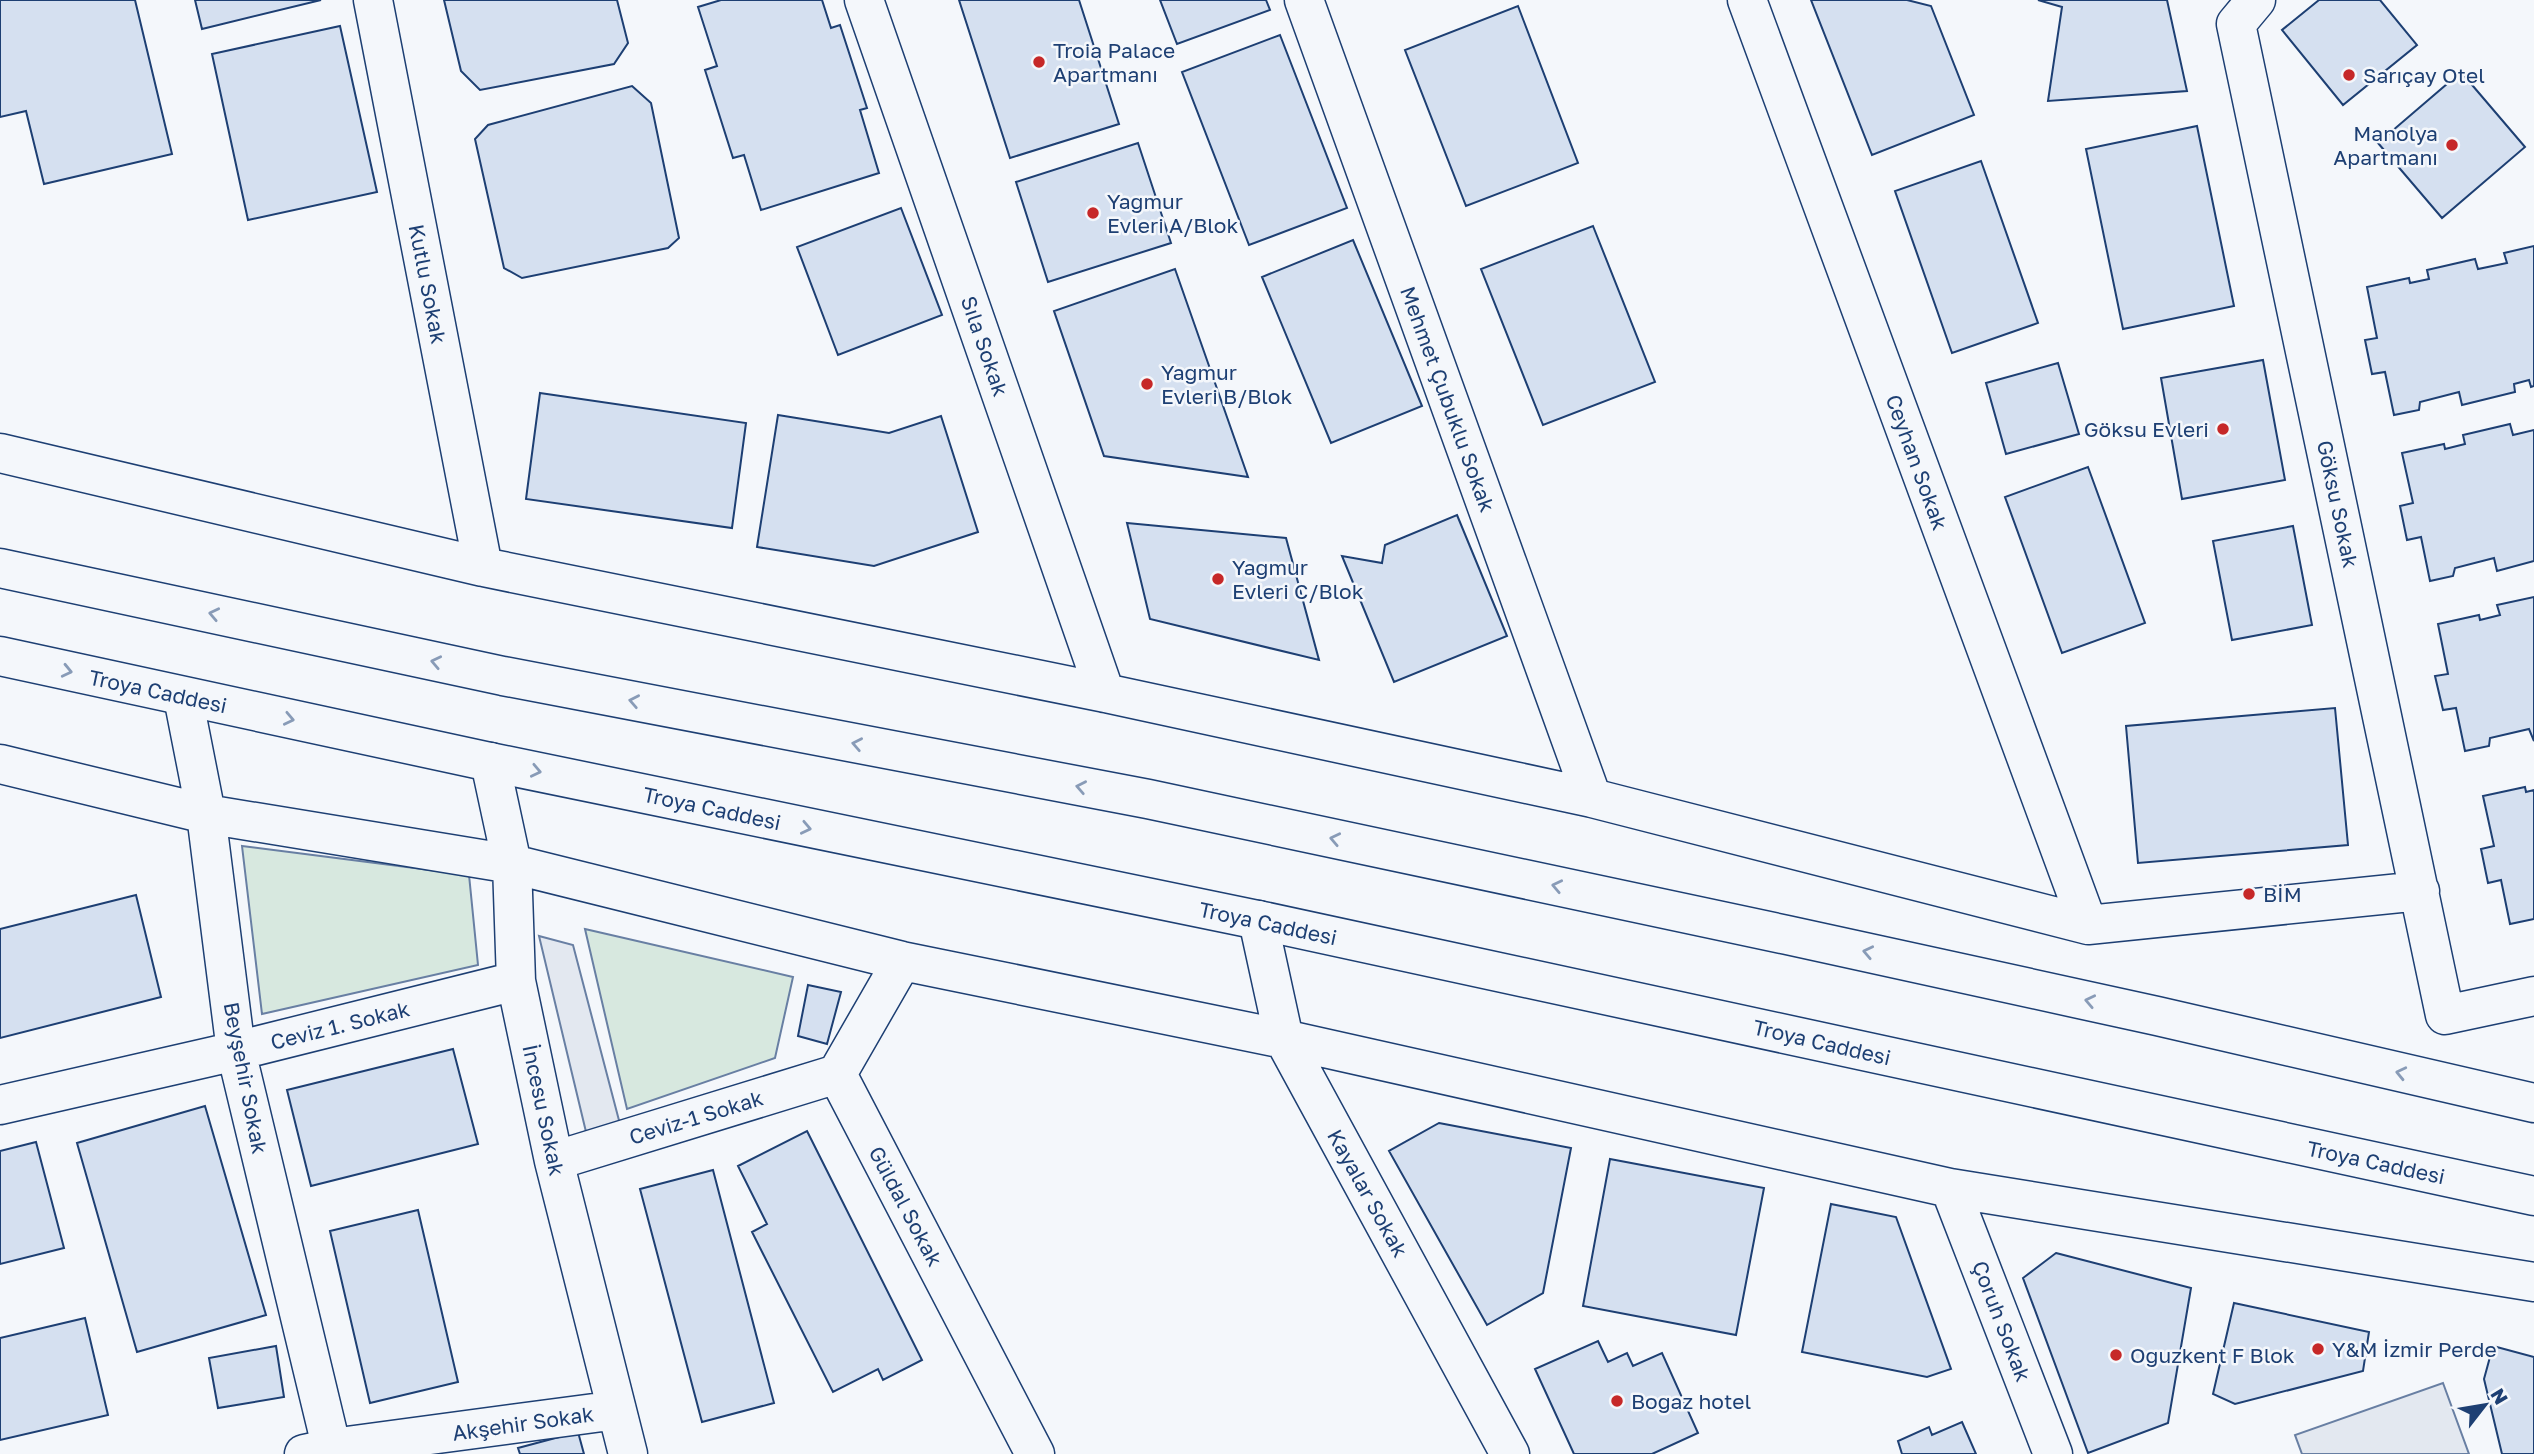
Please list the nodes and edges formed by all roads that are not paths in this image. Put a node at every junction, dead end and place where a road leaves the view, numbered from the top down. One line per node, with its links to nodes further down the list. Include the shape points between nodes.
1 (373, 0): 7 (street, Kutlu Sokak)
2 (864, 0): 10 (street, Sıla Sokak)
3 (1304, 0): 14 (street, Mehmet Çubuklu Sokak)
4 (1747, 0): 19 (street, Ceyhan Sokak)
5 (2256, 0): 17 (street, Göksu Sokak, via 2236,24)
6 (0, 453): 7 (street)
7 (483, 567): 10 (street)
8 (0, 568): 26 (street, one-way to 8, via 1827,943 1161,802 503,676)
9 (0, 656): 11 (street, Troya Caddesi, one-way to 11)
10 (1105, 693): 14 (street)
11 (183, 697): 12 (street, Troya Caddesi, one-way to 12); 15 (street, Beyşehir Sokak)
12 (490, 762): 16 (street, İncesu Sokak); 18 (street, Troya Caddesi, one-way to 18)
13 (0, 764): 15 (street)
14 (1592, 798): 19 (street)
15 (206, 814): 16 (street); 24 (street, Beyşehir Sokak)
16 (512, 864): 20 (street); 21 (street, İncesu Sokak)
17 (2420, 891): 19 (street); 22 (street, Göksu Sokak, via 2445,1015)
18 (1258, 920): 23 (street, Kayalar Sokak); 30 (street, Troya Caddesi)
19 (2088, 925)
20 (902, 961): 23 (street); 25 (street)
21 (516, 981): 24 (street, Ceviz 1. Sokak); 28 (street, İncesu Sokak)
22 (2534, 996)
23 (1284, 1039): 29 (street); 36 (street, Kayalar Sokak)
24 (236, 1051): 27 (street, Ceviz 1. Sokak); 33 (street, Beyşehir Sokak)
25 (837, 1074): 28 (street, Ceviz-1 Sokak); 35 (street, Güldal Sokak)
26 (2534, 1103)
27 (0, 1105)
28 (554, 1161): 32 (street, İncesu Sokak)
29 (1950, 1188): 31 (street); 37 (street, Çoruh Sokak)
30 (2534, 1196)
31 (2534, 1282)
32 (617, 1410): 33 (street, Akşehir Sokak); 34 (street, İncesu Sokak)
33 (323, 1452)
34 (628, 1454)
35 (1035, 1454)
36 (1510, 1454)
37 (2053, 1454)

